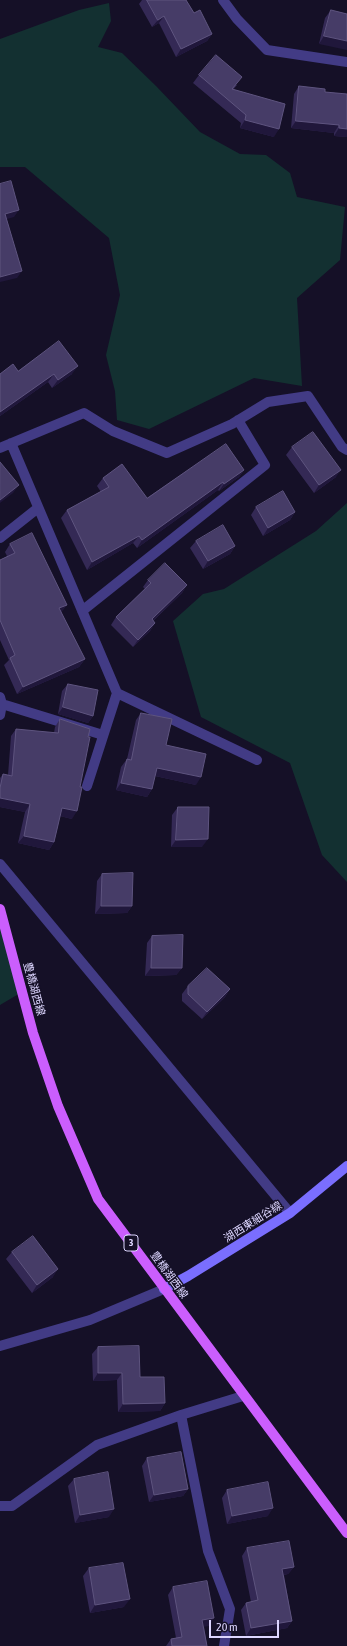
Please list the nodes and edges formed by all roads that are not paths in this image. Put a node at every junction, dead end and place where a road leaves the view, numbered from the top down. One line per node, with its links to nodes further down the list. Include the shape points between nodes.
1 (223, 0): 2 (street, via 237,19 267,50)
2 (347, 62)
3 (238, 420): 4 (street, via 167,453 113,432 84,413); 6 (street, via 268,402 308,396 342,447); 9 (street, via 264,465)
4 (11, 443): 5 (street); 7 (street)
5 (0, 448)
6 (347, 450)
7 (38, 508): 8 (street); 9 (street)
8 (0, 538)
9 (82, 611): 10 (street)
10 (117, 693): 13 (street); 14 (street)
11 (1, 701): 12 (street); 13 (street)
12 (0, 715)
13 (104, 735): 15 (street)
14 (256, 760)
15 (87, 786)
16 (0, 864): 19 (street)
17 (0, 909): 20 (main road, 豊橋湖西線 / 3, via 33,1034 58,1106 98,1199)
18 (347, 1166): 19 (main road, 湖西東細谷線)
19 (290, 1213): 20 (main road, 湖西東細谷線)
20 (164, 1289): 21 (street, via 90,1320); 22 (main road, 豊橋湖西線 / 3)
21 (0, 1346)
22 (243, 1396): 23 (street); 25 (main road, 豊橋湖西線 / 3)
23 (181, 1415): 24 (street, via 97,1445 12,1506); 26 (street, via 208,1551 230,1609)
24 (0, 1506)
25 (347, 1533)
26 (224, 1646)

